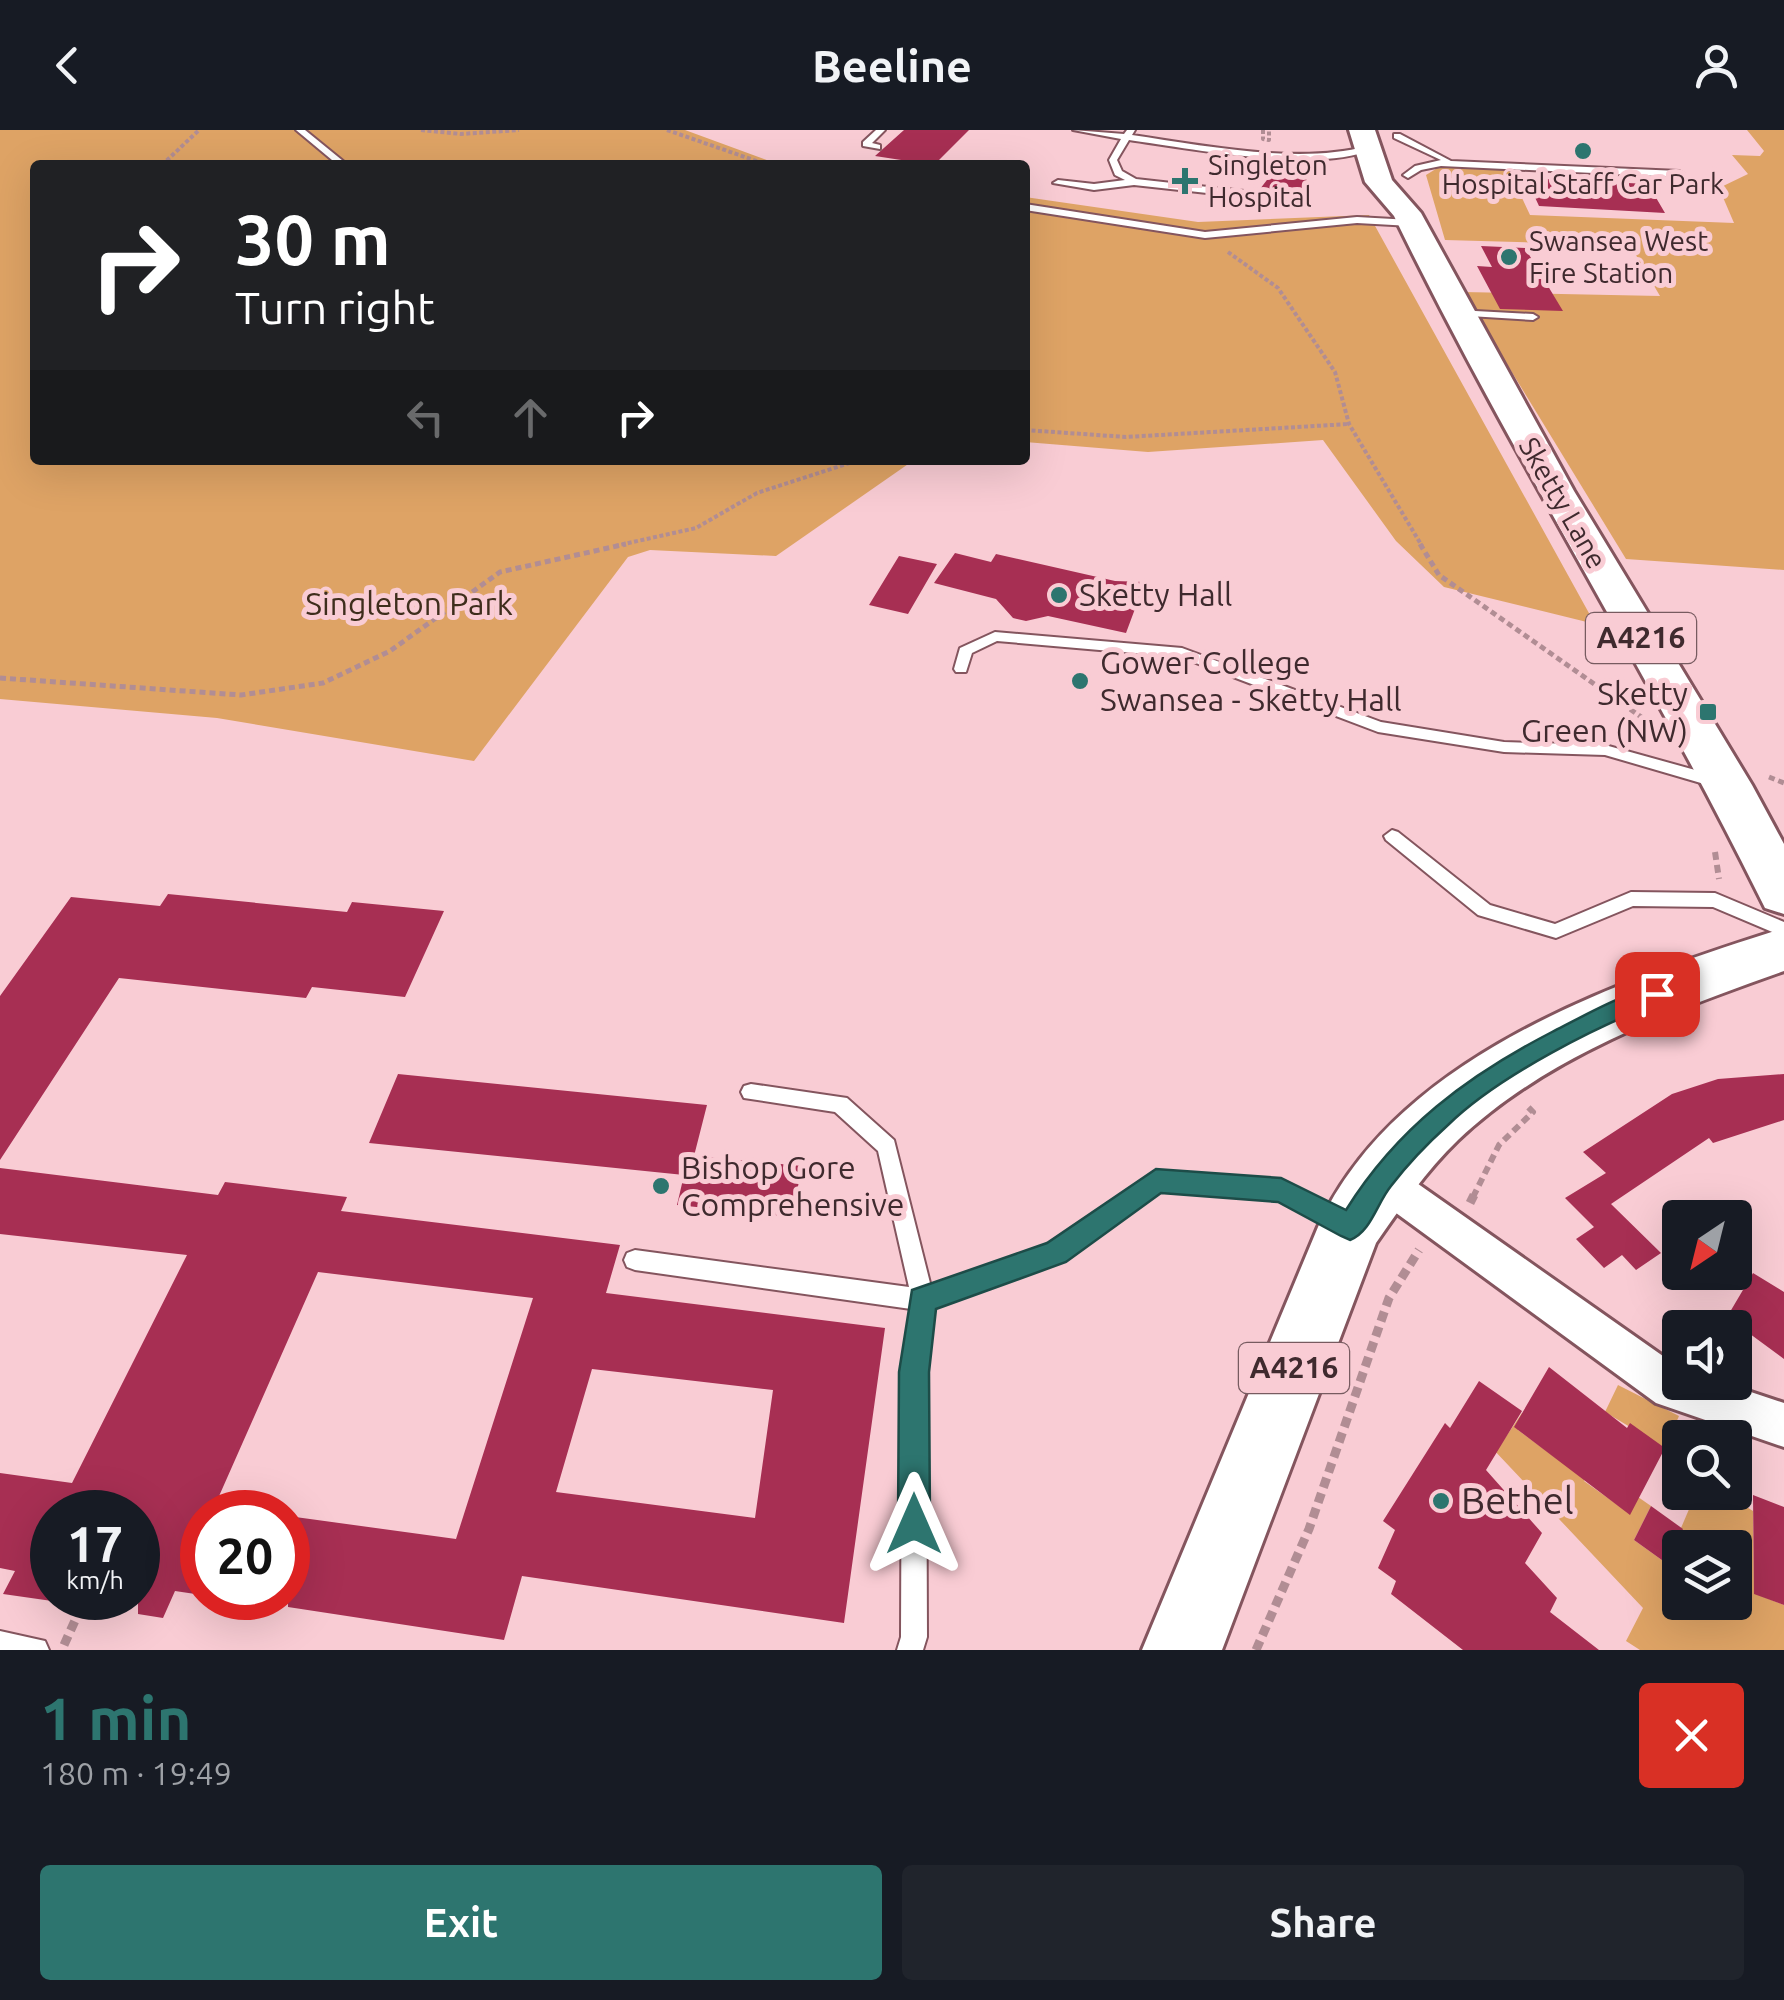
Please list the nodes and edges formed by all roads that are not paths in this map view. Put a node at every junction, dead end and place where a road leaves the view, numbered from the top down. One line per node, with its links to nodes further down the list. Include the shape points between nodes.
1 (300, 130): 9 (lane)
2 (880, 130): 6 (lane, via 866,144)
3 (1077, 130): 4 (lane)
4 (1129, 133): 7 (lane); 14 (lane, via 1114,160 1118,173)
5 (1396, 133): 10 (lane, via 1437,157); 12 (main road, Sketty Lane / A4216)
6 (877, 147)
7 (1311, 155): 8 (lane); 8 (lane)
8 (1364, 159): 17 (main road, Sketty Lane / A4216)
9 (338, 160)
10 (1477, 165): 11 (lane); 12 (lane, via 1428,164)
11 (1679, 174)
12 (1408, 175): 17 (main road, Sketty Lane / A4216)
13 (1058, 182): 14 (lane)
14 (1134, 182): 15 (lane)
15 (1271, 197)
16 (1030, 208): 17 (lane, via 1205,235)
17 (1409, 218): 18 (main road, Sketty Lane / A4216)
18 (1456, 313): 19 (lane); 21 (main road, Sketty Lane / A4216)
19 (1532, 317)
20 (962, 669): 21 (lane, via 966,651 995,636 1182,653 1378,727 1504,747 1605,750)
21 (1728, 785): 23 (main road, Sketty Lane / A4216)
22 (1392, 836): 24 (lane, via 1484,910 1556,931 1630,899 1714,900)
23 (1784, 894)
24 (1784, 930)
25 (1784, 949): 27 (main road, A4216, via 1626,1005 1498,1072 1440,1115)
26 (751, 1092): 29 (lane, via 840,1104 886,1146)
27 (1365, 1203): 29 (lane, via 1156,1181 1056,1253); 30 (street, via 1671,1388); 34 (main road, A4216)
28 (635, 1260): 29 (lane)
29 (923, 1300): 33 (lane, via 914,1372)
30 (1784, 1425)
31 (0, 1644): 32 (lane)
32 (36, 1650)
33 (910, 1650)
34 (1182, 1650)

